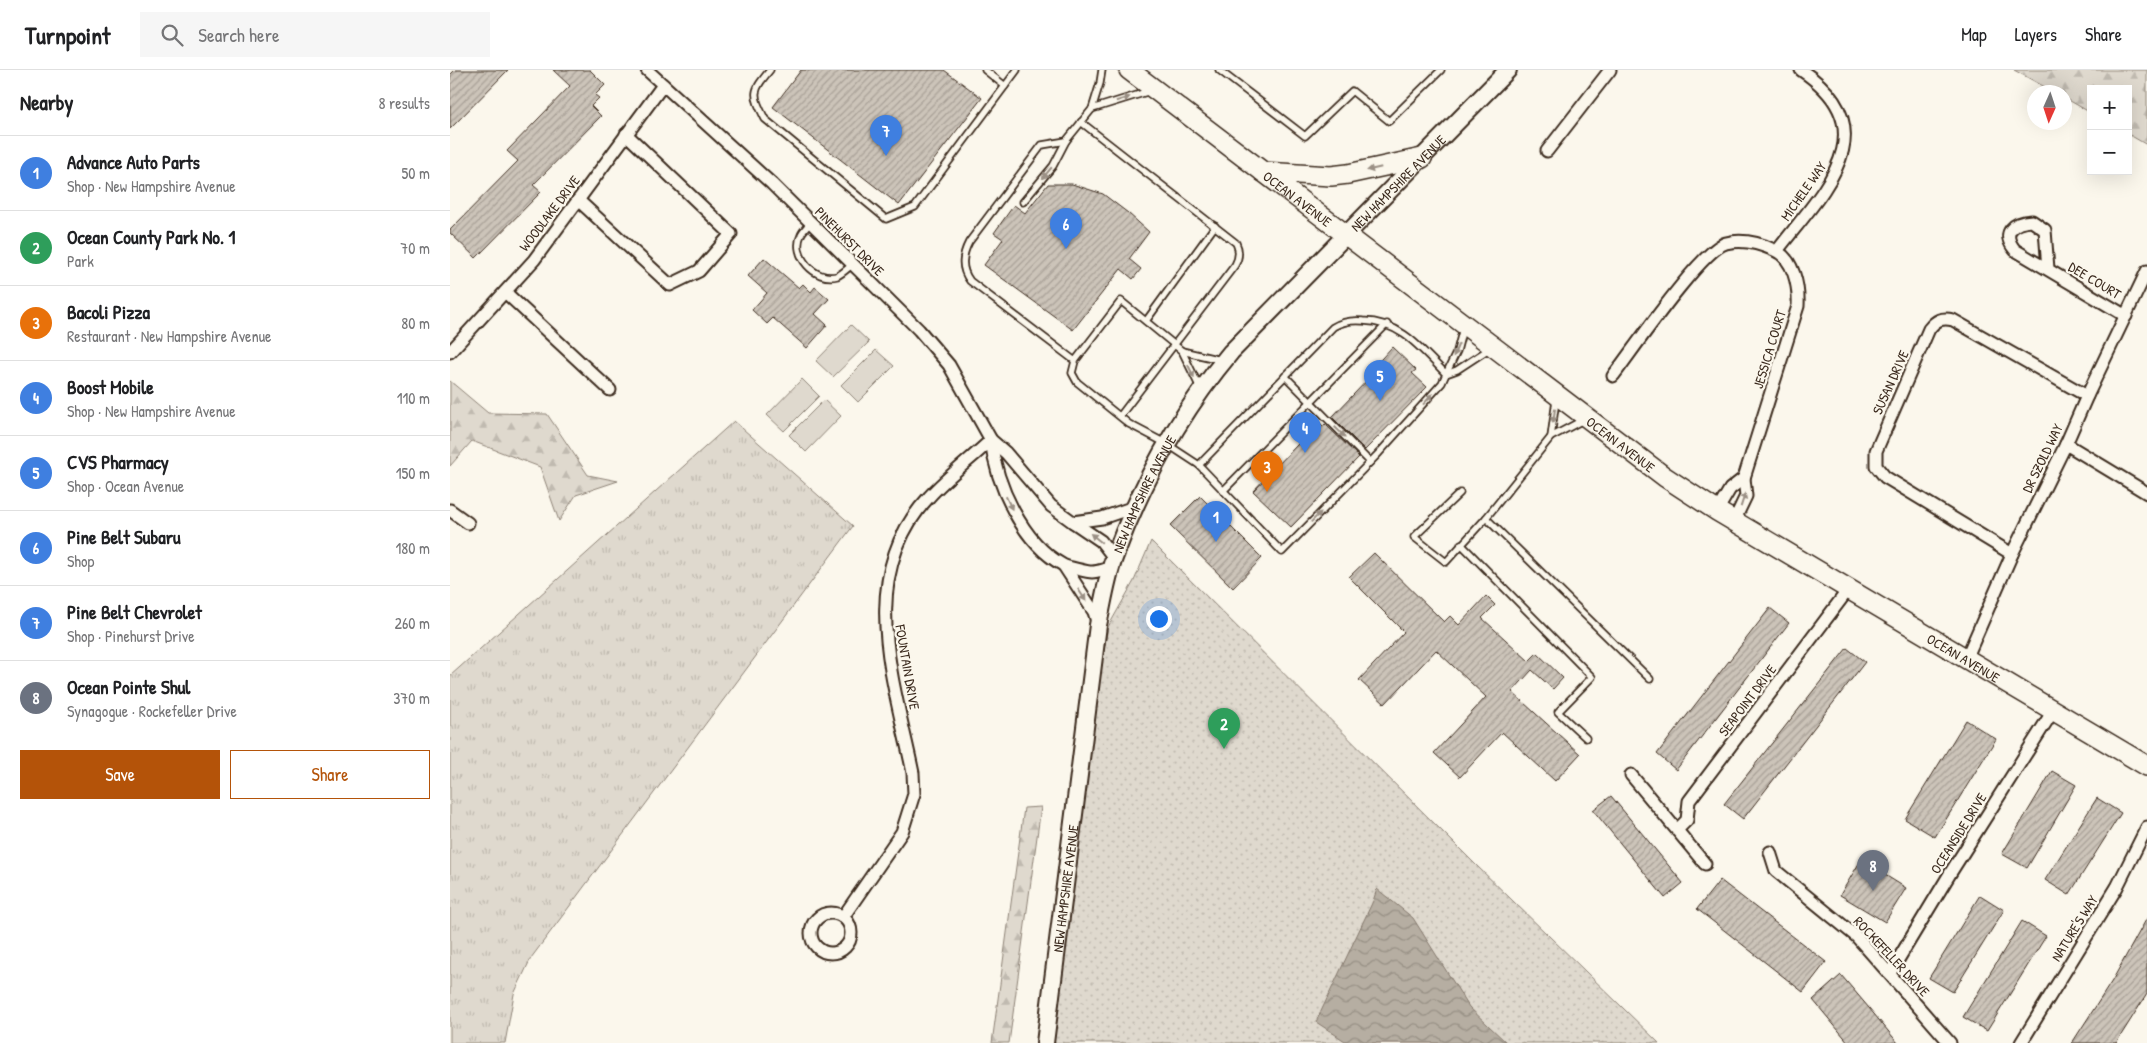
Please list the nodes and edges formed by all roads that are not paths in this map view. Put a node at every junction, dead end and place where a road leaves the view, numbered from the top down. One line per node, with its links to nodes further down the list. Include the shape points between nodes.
1 (648, 70): 12 (street, PINEHURST DRIVE)
2 (770, 70): 13 (lane, via 756,87 755,100 764,118 886,219 915,207)
3 (985, 70): 13 (lane)
4 (1017, 70): 13 (lane)
5 (1102, 70): 15 (lane)
6 (1129, 70): 14 (main road, OCEAN AVENUE)
7 (1219, 70): 8 (lane, via 1305,136 1352,91 1389,121)
8 (1441, 70)
9 (1508, 70): 20 (main road, NEW HAMPSHIRE AVENUE)
10 (1610, 70): 19 (street)
11 (1802, 70): 27 (street, MICHELE WAY, via 1828,92 1837,107 1845,128 1844,148 1833,177)
12 (663, 84): 17 (street, WOODLAKE DRIVE); 24 (street, PINEHURST DRIVE)
13 (1005, 86)
14 (1155, 89): 15 (lane, one-way to 14); 21 (main road, OCEAN AVENUE)
15 (1092, 109): 16 (lane)
16 (1082, 122): 18 (lane); 25 (lane)
17 (626, 134): 22 (street, WOODLAKE DRIVE); 22 (street, via 731,234 699,271 670,284)
18 (1066, 141): 23 (lane, one-way to 23, via 1053,166); 40 (lane, via 1042,145 969,242 962,264 970,281)
19 (1547, 151)
20 (1422, 158): 21 (main road, one-way to 21, via 1331,176); 26 (main road, NEW HAMPSHIRE AVENUE)
21 (1263, 172): 26 (main road, OCEAN AVENUE)
22 (578, 200): 31 (street, WOODLAKE DRIVE, via 534,260)
23 (1023, 202)
24 (810, 222): 28 (street, PINEHURST DRIVE); 28 (lane, via 801,234 799,253 814,272 837,276)
25 (1215, 226): 33 (lane); 36 (lane, via 1236,243 1238,258)
26 (1347, 236): 35 (main road, OCEAN AVENUE); 41 (main road, NEW HAMPSHIRE AVENUE)
27 (1777, 251): 44 (street, via 1749,242 1725,243 1712,250); 60 (street, JESSICA COURT, via 1797,282 1798,306)
28 (852, 264): 53 (street, PINEHURST DRIVE, via 919,330 949,365)
29 (2048, 269): 32 (street, DEE COURT)
30 (2147, 271): 32 (street, DR SZOLD WAY)
31 (505, 292): 39 (street, WOODLAKE DRIVE); 45 (street)
32 (2126, 316): 48 (street, DR SZOLD WAY)
33 (1146, 321): 36 (lane); 40 (lane, via 1121,301)
34 (1387, 324): 42 (lane, via 1410,338); 43 (lane, via 1361,320 1340,323); 49 (lane)
35 (1464, 324): 37 (main road, OCEAN AVENUE); 42 (lane, one-way to 42)
36 (1176, 345): 38 (lane); 50 (lane)
37 (1492, 347): 42 (lane); 47 (main road, OCEAN AVENUE)
38 (1182, 351): 41 (lane); 46 (lane, one-way to 46)
39 (450, 352)
40 (1075, 361): 50 (lane, via 1074,379)
41 (1224, 361): 46 (main road, NEW HAMPSHIRE AVENUE)
42 (1446, 374): 56 (lane, one-way to 42, via 1442,384)
43 (1285, 376): 49 (lane); 57 (lane)
44 (1613, 376)
45 (610, 390)
46 (1201, 391): 54 (main road, NEW HAMPSHIRE AVENUE)
47 (1557, 396): 51 (main road, OCEAN AVENUE); 52 (lane, one-way to 52)
48 (2087, 396): 55 (street, DR SZOLD WAY); 72 (street, SUSAN DRIVE, via 1953,320 1936,321 1930,329 1876,450 1876,466 1885,477)
49 (1311, 402): 56 (lane, one-way to 56); 61 (lane)
50 (1120, 416): 54 (lane)
51 (1587, 418): 52 (lane); 66 (main road, OCEAN AVENUE, via 1665,477)
52 (1551, 437): 67 (lane)
53 (991, 440): 58 (street, PINEHURST DRIVE); 59 (street, PINEHURST DRIVE); 87 (street, FOUNTAIN DRIVE, via 928,497 892,556 884,616 886,645 913,773 914,794 902,832)
54 (1167, 444): 57 (lane); 64 (main road, NEW HAMPSHIRE AVENUE)
55 (2066, 444): 63 (street); 72 (street, DR SZOLD WAY)
56 (1370, 462): 61 (lane, one-way to 56, via 1282,552)
57 (1199, 465): 61 (lane)
58 (1018, 466): 59 (street); 68 (street, PINEHURST DRIVE, via 1051,506)
59 (999, 478): 74 (street, PINEHURST DRIVE, one-way to 74, via 1017,520 1042,549)
60 (1744, 478): 66 (street, JESSICA COURT, via 1730,489); 69 (street, JESSICA COURT, one-way to 60, via 1746,496)
61 (1223, 490)
62 (1460, 493): 71 (lane, via 1414,536 1446,562)
63 (2147, 493)
64 (1134, 507): 68 (street, via 1102,518); 73 (main road, NEW HAMPSHIRE AVENUE)
65 (450, 510): 70 (street)
66 (1717, 511): 69 (main road, OCEAN AVENUE)
67 (1486, 518): 71 (lane); 78 (lane)
68 (1074, 522): 73 (street, PINEHURST DRIVE, one-way to 68, via 1101,541)
69 (1734, 522): 75 (main road, OCEAN AVENUE)
70 (468, 523)
71 (1461, 544): 80 (lane, via 1592,677 1558,712)
72 (2012, 554): 77 (street, DR SZOLD WAY)
73 (1113, 563): 74 (street, PINEHURST DRIVE, via 1092,572); 76 (main road, NEW HAMPSHIRE AVENUE)
74 (1064, 566): 76 (street, PINEHURST DRIVE, one-way to 76, via 1094,612)
75 (1848, 590): 77 (main road, OCEAN AVENUE); 84 (street, SEAPOINT DRIVE, via 1689,801 1687,820)
76 (1098, 625): 89 (main road, NEW HAMPSHIRE AVENUE)
77 (1966, 659): 79 (main road, OCEAN AVENUE)
78 (1650, 679)
79 (2053, 711): 81 (main road, OCEAN AVENUE); 88 (street, OCEANSIDE DRIVE)
80 (1586, 738)
81 (2147, 766)
82 (1632, 775): 84 (street)
83 (2147, 827): 91 (street, NATURE'S WAY, via 2117,887)
84 (1677, 830): 86 (street)
85 (1770, 852): 88 (street, ROCKEFELLER DRIVE, via 1776,871 1857,937)
86 (1705, 864)
87 (843, 917)
88 (1890, 973): 90 (street, ROCKEFELLER DRIVE)
89 (1045, 1043)
90 (1950, 1043)
91 (2021, 1043)

